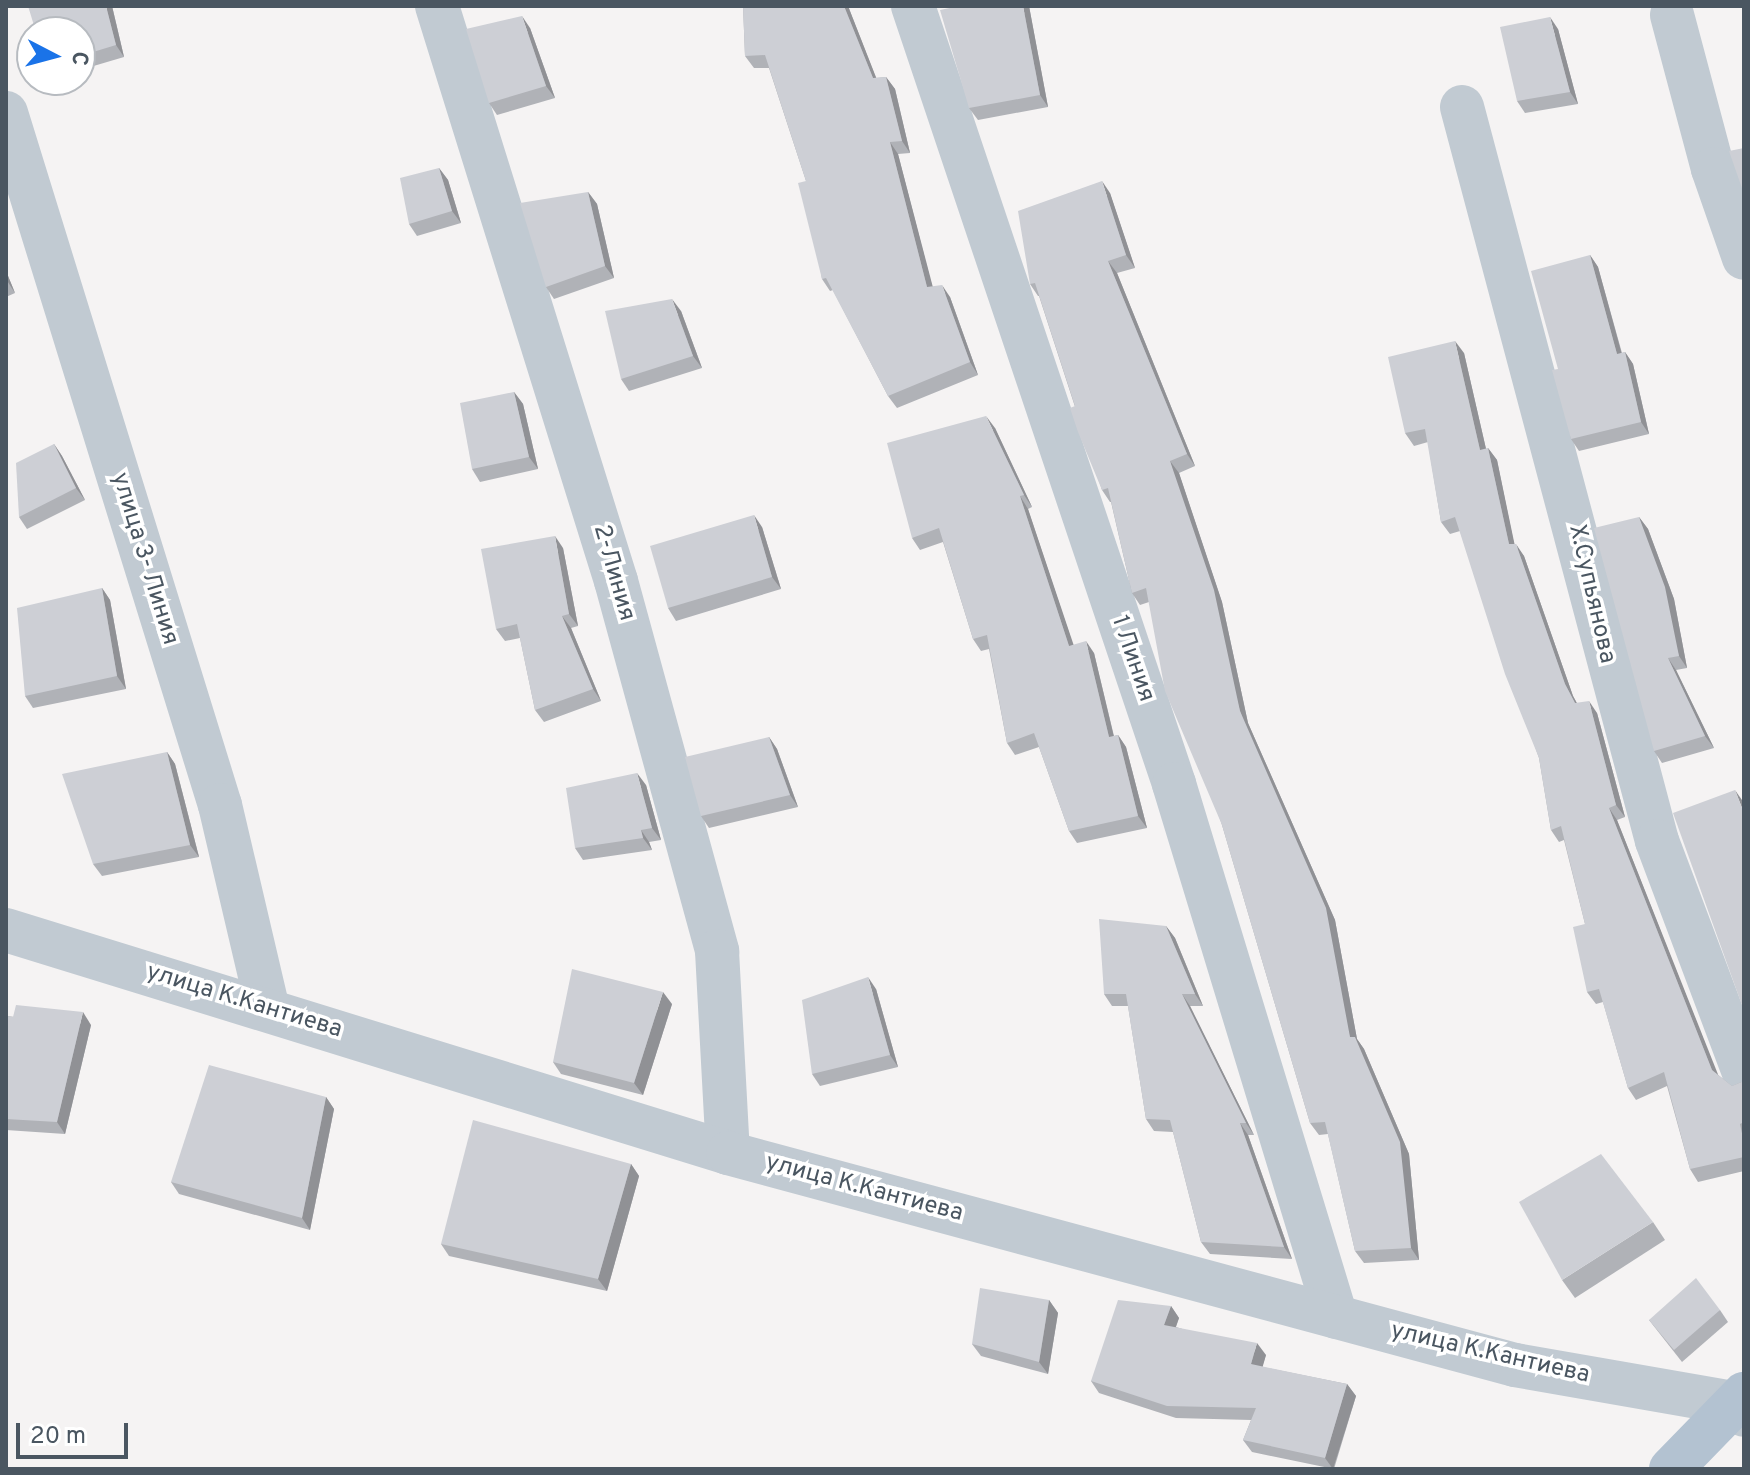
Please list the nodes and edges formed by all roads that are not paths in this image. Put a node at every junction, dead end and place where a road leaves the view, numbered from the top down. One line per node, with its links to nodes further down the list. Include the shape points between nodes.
1 (437, 6): 10 (street, 2-Линия, via 616,581 717,951)
2 (913, 6): 11 (street, 1 Линия, via 1174,784)
3 (1672, 15): 6 (street, via 1713,169)
4 (1462, 107): 9 (street, Х.Супьянова, via 1486,215 1587,564 1617,704 1652,826)
5 (6, 113): 8 (street, улица 3- Линия, via 220,805)
6 (1744, 258)
7 (6, 930): 8 (street, улица К.Кантиева)
8 (268, 1009): 10 (street, улица К.Кантиева)
9 (1744, 1073)
10 (728, 1153): 11 (street, улица К.Кантиева)
11 (1336, 1317): 12 (street, улица К.Кантиева, via 1515,1365)
12 (1740, 1404): 13 (main road)
13 (1671, 1469)

